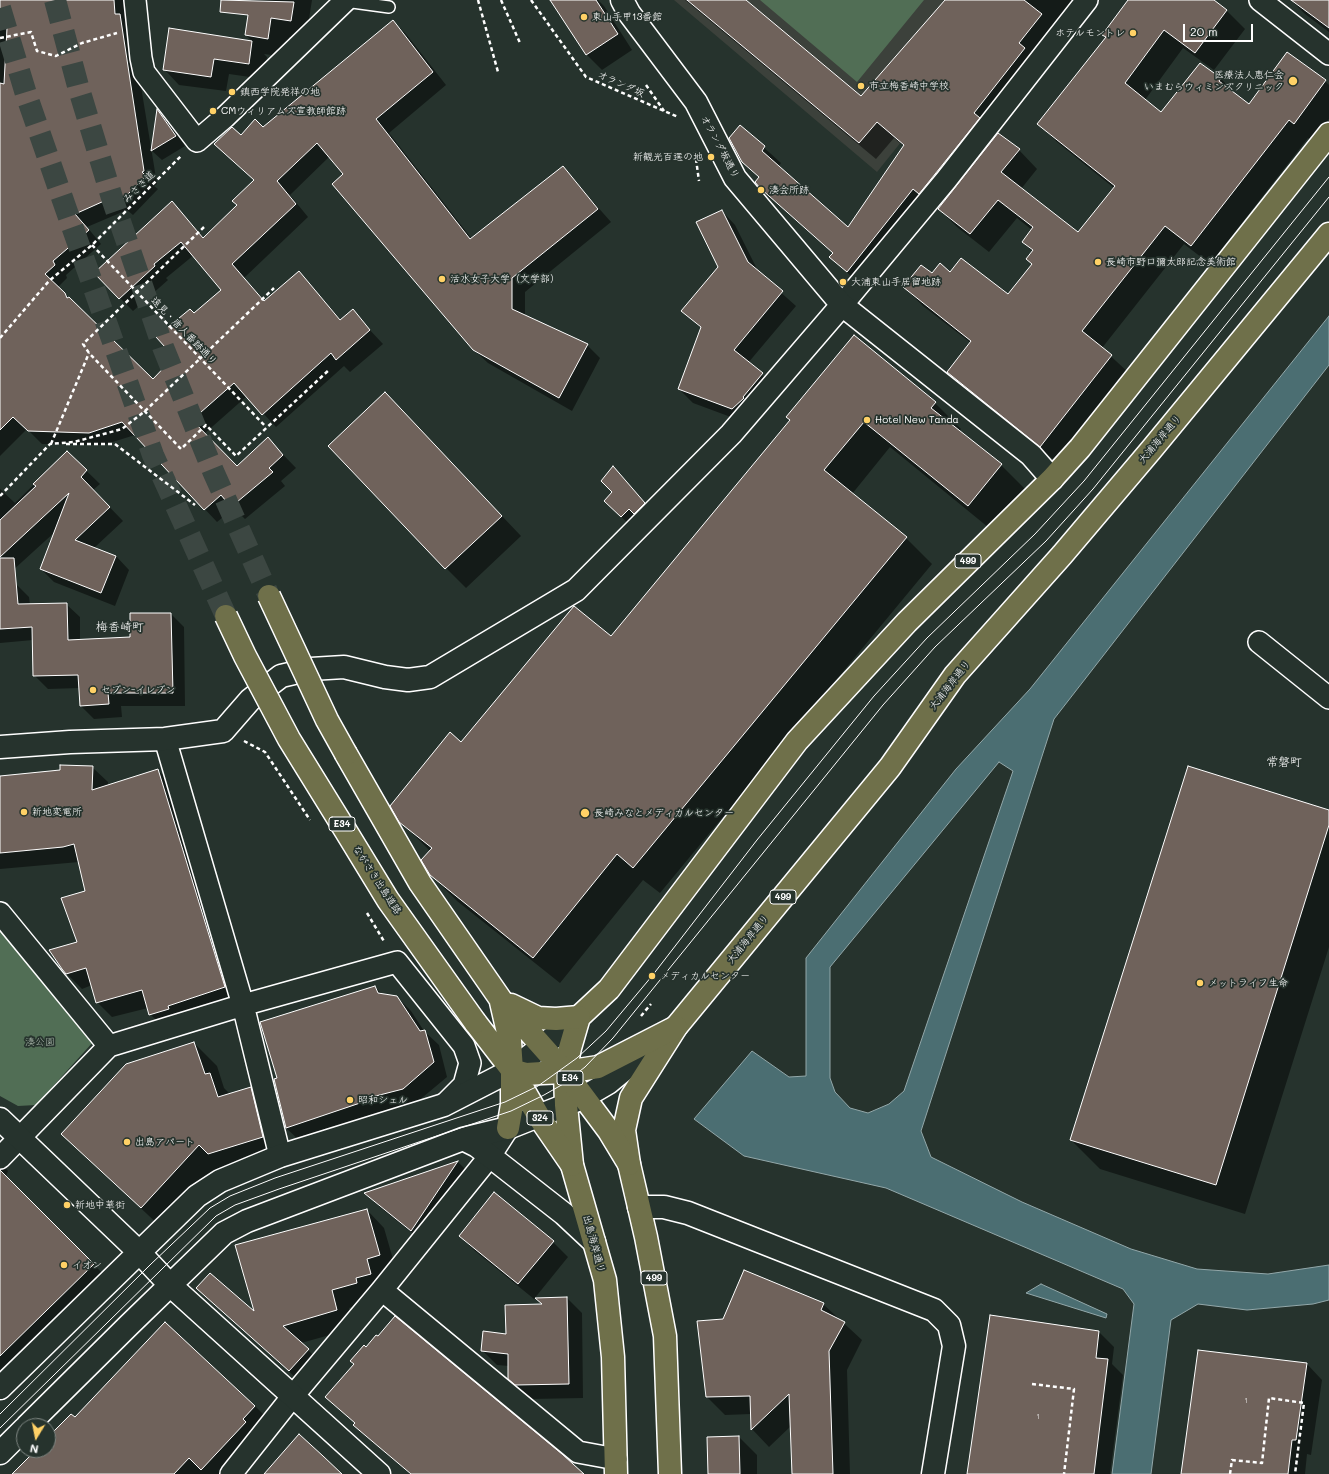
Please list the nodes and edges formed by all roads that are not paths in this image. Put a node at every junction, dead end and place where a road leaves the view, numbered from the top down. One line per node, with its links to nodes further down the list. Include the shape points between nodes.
1 (135, 0): 5 (street, via 144,72 197,140)
2 (622, 0): 10 (street, オランダ坂通り, via 696,102 734,178)
3 (1087, 0): 10 (street, via 946,180)
4 (1260, 0): 7 (street)
5 (346, 1): 6 (lane)
6 (390, 8)
7 (1329, 54)
8 (1329, 134): 11 (highway, 499, via 1086,442)
9 (1329, 234): 22 (highway, 大浦海岸通り / 499, via 1151,450 956,675 890,768)
10 (842, 305): 11 (street, オランダ坂通り, via 1031,456); 16 (street, via 731,434 576,590 430,677 408,680 344,667 311,669 281,676 250,700 223,731)
11 (1052, 479): 21 (highway, 499, via 907,622 797,741 609,989)
12 (269, 596): 19 (highway, ながさき出島道路 / E34, bridge, via 327,720 378,811 420,883)
13 (226, 616): 25 (highway, ながさき出島道路 / E34, bridge, via 244,656 289,739 388,900)
14 (1259, 642): 15 (street)
15 (1329, 698)
16 (165, 739): 17 (street); 20 (street)
17 (0, 747)
18 (0, 913): 23 (street)
19 (501, 1000): 21 (highway, via 538,1018 556,1020); 24 (highway, ながさき出島道路 / E34); 25 (highway, ながさき出島道路 / E34, via 510,1041)
20 (243, 1005): 23 (street); 28 (street, via 397,962 464,1046 470,1063 464,1085); 34 (street)
21 (579, 1017): 24 (street); 26 (highway)
22 (676, 1027): 26 (highway, via 598,1067); 27 (street, via 608,1083); 37 (highway, 大浦海岸通り / 499, via 631,1098 624,1130)
23 (109, 1046): 32 (street)
24 (543, 1046): 25 (street); 26 (highway, ながさき出島道路 / E34)
25 (512, 1070): 26 (highway, via 526,1074); 28 (street); 29 (highway, ながさき出島道路 / 324); 31 (highway, via 512,1105)
26 (566, 1072): 27 (highway, ながさき出島道路 / E34)
27 (575, 1101): 29 (street); 37 (highway, ながさき出島道路 / E34); 38 (highway, 出島海岸通り)
28 (444, 1105): 34 (street)
29 (539, 1117): 31 (street); 38 (highway, ながさき出島道路 / 324)
30 (0, 1119): 32 (street)
31 (508, 1128): 33 (street); 35 (street)
32 (19, 1138): 36 (street); 41 (street)
33 (463, 1139): 35 (street); 42 (street, via 247,1221 224,1233)
34 (280, 1156): 41 (street, via 220,1181 197,1196)
35 (490, 1156): 40 (street, via 564,1214); 43 (street)
36 (0, 1158)
37 (629, 1164): 39 (highway, 499)
38 (572, 1165): 40 (highway, 出島海岸通り)
39 (639, 1207): 52 (highway, 499, via 665,1336); 53 (street, via 664,1207 688,1213 934,1310 949,1325 954,1346)
40 (594, 1242): 49 (highway, 出島海岸通り, via 604,1280 613,1357)
41 (139, 1252): 42 (street); 44 (street)
42 (170, 1285): 45 (street); 46 (street)
43 (382, 1290): 45 (street); 49 (street, via 578,1452)
44 (0, 1388)
45 (292, 1397): 50 (street); 51 (street)
46 (35, 1418)
47 (16, 1437): 48 (street)
48 (0, 1454)
49 (616, 1467)
50 (231, 1474)
51 (379, 1474)
52 (670, 1474)
53 (933, 1474)

